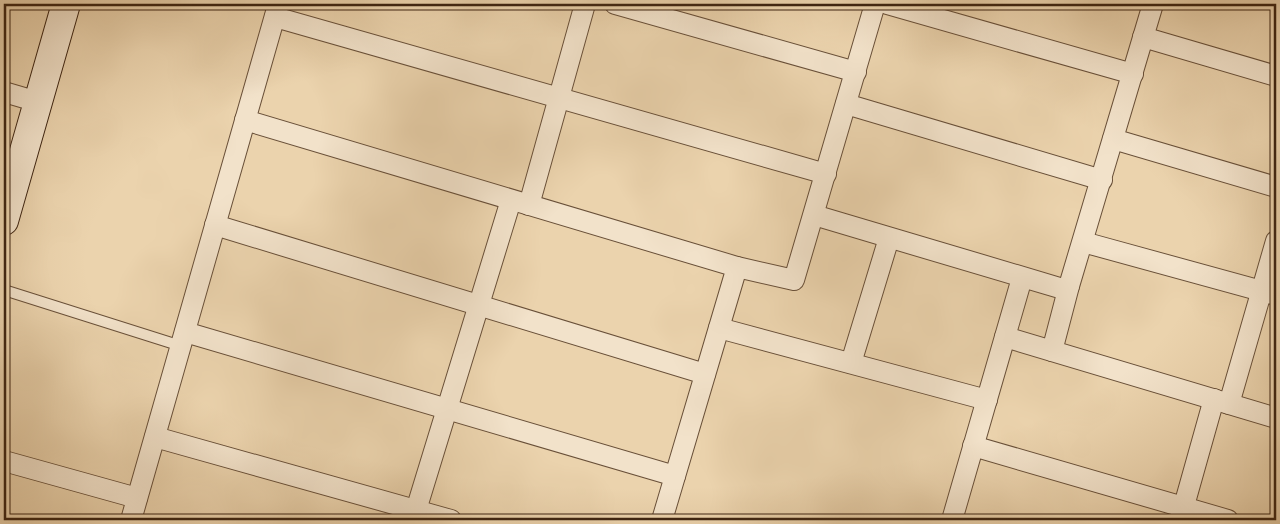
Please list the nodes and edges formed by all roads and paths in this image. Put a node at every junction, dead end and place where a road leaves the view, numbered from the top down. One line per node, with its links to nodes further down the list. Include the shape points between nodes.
1 (585, 4): 13 (street)
2 (615, 4): 9 (street)
3 (875, 4): 9 (street)
4 (887, 4): 10 (street)
5 (1153, 4): 8 (street)
6 (59, 5): 14 (street)
7 (276, 10): 13 (street); 16 (street)
8 (1143, 37): 10 (street); 11 (street)
9 (856, 72): 15 (street)
10 (1133, 74): 17 (street)
11 (1276, 76)
12 (4, 92): 14 (street)
13 (559, 98): 18 (street); 21 (street)
14 (38, 102): 22 (street)
15 (846, 104): 18 (street); 19 (street)
16 (245, 120): 21 (street); 24 (street)
17 (1113, 139): 19 (street); 20 (street)
18 (826, 174): 23 (street)
19 (1102, 180): 26 (street)
20 (1276, 187)
21 (520, 202): 28 (street); 33 (street)
22 (6, 206)
23 (814, 215): 25 (street); 28 (street, via 794,280)
24 (215, 225): 33 (street); 36 (street)
25 (888, 238): 29 (street); 38 (street)
26 (1083, 242): 30 (street); 32 (street)
27 (1276, 242): 32 (street)
28 (737, 267): 34 (street)
29 (1022, 278): 30 (street, via 1063,289); 35 (street)
30 (1069, 286): 37 (street)
31 (4, 290): 36 (lane)
32 (1269, 293): 41 (street)
33 (478, 305): 39 (street); 42 (street)
34 (719, 328): 38 (street); 39 (street)
35 (1005, 337): 37 (street); 40 (street)
36 (183, 339): 42 (street); 44 (street)
37 (1052, 351): 41 (street)
38 (851, 364): 40 (street)
39 (705, 374): 47 (street)
40 (987, 400): 45 (street)
41 (1222, 402): 43 (street); 49 (street)
42 (447, 408): 47 (street); 50 (street)
43 (1276, 418)
44 (155, 437): 48 (street); 50 (street)
45 (973, 446): 49 (street); 54 (street)
46 (4, 461): 48 (street)
47 (676, 476): 53 (street)
48 (137, 498): 51 (street)
49 (1182, 514): 55 (street)
50 (414, 515): 52 (street)
51 (131, 520)
52 (451, 520)
53 (662, 520)
54 (952, 520)
55 (1228, 520)

